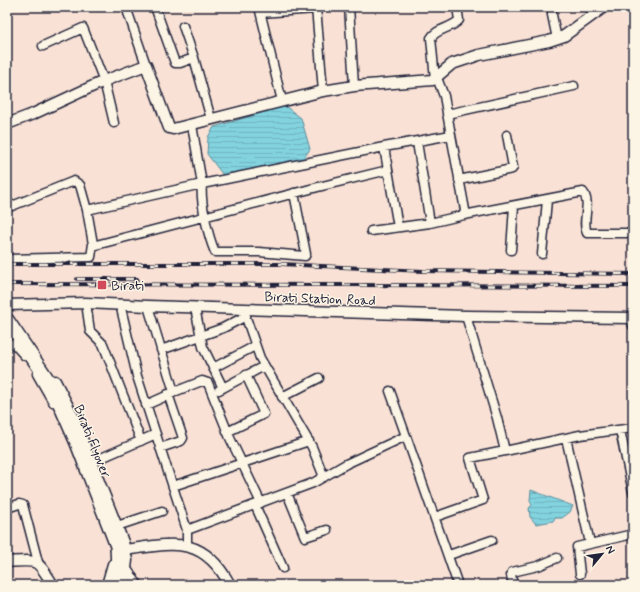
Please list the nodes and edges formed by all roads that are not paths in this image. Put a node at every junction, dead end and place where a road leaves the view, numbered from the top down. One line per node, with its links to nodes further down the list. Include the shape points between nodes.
1 (126, 7): 13 (street)
2 (155, 7): 12 (street, via 175,63 180,64)
3 (349, 7): 16 (street)
4 (457, 7): 14 (street, via 459,20 436,32 431,38)
5 (552, 7): 10 (street)
6 (604, 7): 10 (street)
7 (316, 8): 8 (street); 18 (street)
8 (260, 10): 19 (street)
9 (183, 26): 12 (street)
10 (558, 39): 14 (street, via 479,55 452,64)
11 (43, 46): 15 (street, via 83,28)
12 (194, 58): 21 (street)
13 (146, 65): 15 (street); 24 (street, via 170,128)
14 (436, 79): 16 (street); 20 (street, via 444,96)
15 (104, 81): 22 (street); 23 (street)
16 (354, 86): 18 (street)
17 (574, 86): 20 (street)
18 (323, 92): 19 (street)
19 (282, 101): 21 (street)
20 (447, 114): 25 (street)
21 (211, 119): 24 (street)
22 (114, 123)
23 (7, 124)
24 (192, 124): 31 (street)
25 (451, 135): 27 (street); 30 (street)
26 (507, 136): 30 (street, via 513,168)
27 (417, 142): 28 (street); 39 (street)
28 (384, 147): 29 (street); 31 (street)
29 (388, 170): 32 (street); 40 (street)
30 (459, 180): 37 (street)
31 (202, 184): 36 (street); 38 (street)
32 (294, 193): 38 (street); 38 (street, via 306,254 302,256 260,252 216,253)
33 (547, 200): 34 (street); 42 (street, via 583,192 587,204 587,233); 45 (street)
34 (514, 206): 37 (street); 44 (street)
35 (7, 208): 36 (street, via 77,181)
36 (87, 210): 43 (street)
37 (464, 215): 39 (street)
38 (205, 217): 43 (street)
39 (430, 223): 40 (street)
40 (398, 227): 41 (street)
41 (371, 231)
42 (633, 233)
43 (93, 244): 46 (street, via 91,258)
44 (511, 250)
45 (542, 254)
46 (7, 259)
47 (86, 303): 48 (street, Birati Station Road); 49 (street, Birati Station Road); 77 (street, via 90,331 103,344)
48 (120, 304): 50 (street, Birati Station Road); 70 (street, via 136,376)
49 (7, 305)
50 (148, 306): 51 (street, Birati Station Road); 60 (street)
51 (195, 308): 53 (street, Birati Station Road); 57 (street)
52 (7, 312): 81 (street, via 61,390)
53 (244, 313): 54 (street, Birati Station Road); 57 (street, via 223,328); 59 (street)
54 (466, 316): 56 (street, Birati Station Road); 80 (street)
55 (7, 320): 108 (main road, Birati Flyover, via 52,386 66,416 117,546 118,569)
56 (632, 321)
57 (200, 337): 60 (street); 62 (street)
58 (7, 343): 107 (street, via 17,347 28,358 59,414 111,548 112,568)
59 (255, 346): 61 (street); 62 (street)
60 (161, 350): 67 (street)
61 (264, 366): 63 (street); 69 (street)
62 (213, 368): 65 (street)
63 (246, 375): 65 (street); 73 (street, via 264,414)
64 (319, 378): 69 (street)
65 (223, 388): 68 (street)
66 (390, 391): 75 (street)
67 (171, 393): 68 (street, via 205,381); 70 (street); 79 (street, via 183,438)
68 (212, 393): 73 (street)
69 (282, 397): 78 (street)
70 (146, 405): 74 (street)
71 (633, 428): 72 (street)
72 (620, 430): 76 (street); 85 (street)
73 (227, 432): 82 (street)
74 (156, 434): 77 (street); 79 (street)
75 (406, 436): 83 (street); 90 (street)
76 (566, 438): 80 (street); 96 (street)
77 (140, 441): 81 (street)
78 (309, 441): 82 (street); 83 (street)
79 (160, 448): 84 (street)
80 (505, 451): 90 (street, via 470,458 483,500)
81 (92, 462): 91 (street)
82 (242, 464): 84 (street); 87 (street)
83 (324, 477): 86 (street)
84 (173, 486): 92 (street)
85 (633, 492)
86 (287, 493): 87 (street); 93 (street, via 305,537)
87 (258, 504): 92 (street); 103 (street)
88 (7, 508): 102 (street, via 22,505)
89 (162, 511): 91 (street)
90 (435, 517): 99 (street)
91 (117, 526): 98 (street)
92 (187, 530): 97 (street)
93 (327, 530)
94 (633, 534): 96 (street)
95 (492, 540): 99 (street)
96 (590, 543): 105 (street, via 577,548)
97 (187, 545): 98 (street, via 167,544); 111 (street, via 205,553 223,571)
98 (125, 550): 104 (street)
99 (449, 555): 112 (street)
100 (557, 558): 113 (street, via 512,572)
101 (7, 562): 102 (street)
102 (38, 562): 106 (street)
103 (283, 568)
104 (127, 569): 109 (street); 110 (street)
105 (580, 574)
106 (53, 585)
107 (106, 585)
108 (115, 585)
109 (124, 585)
110 (138, 585)
111 (230, 585)
112 (458, 585)
113 (513, 585)

